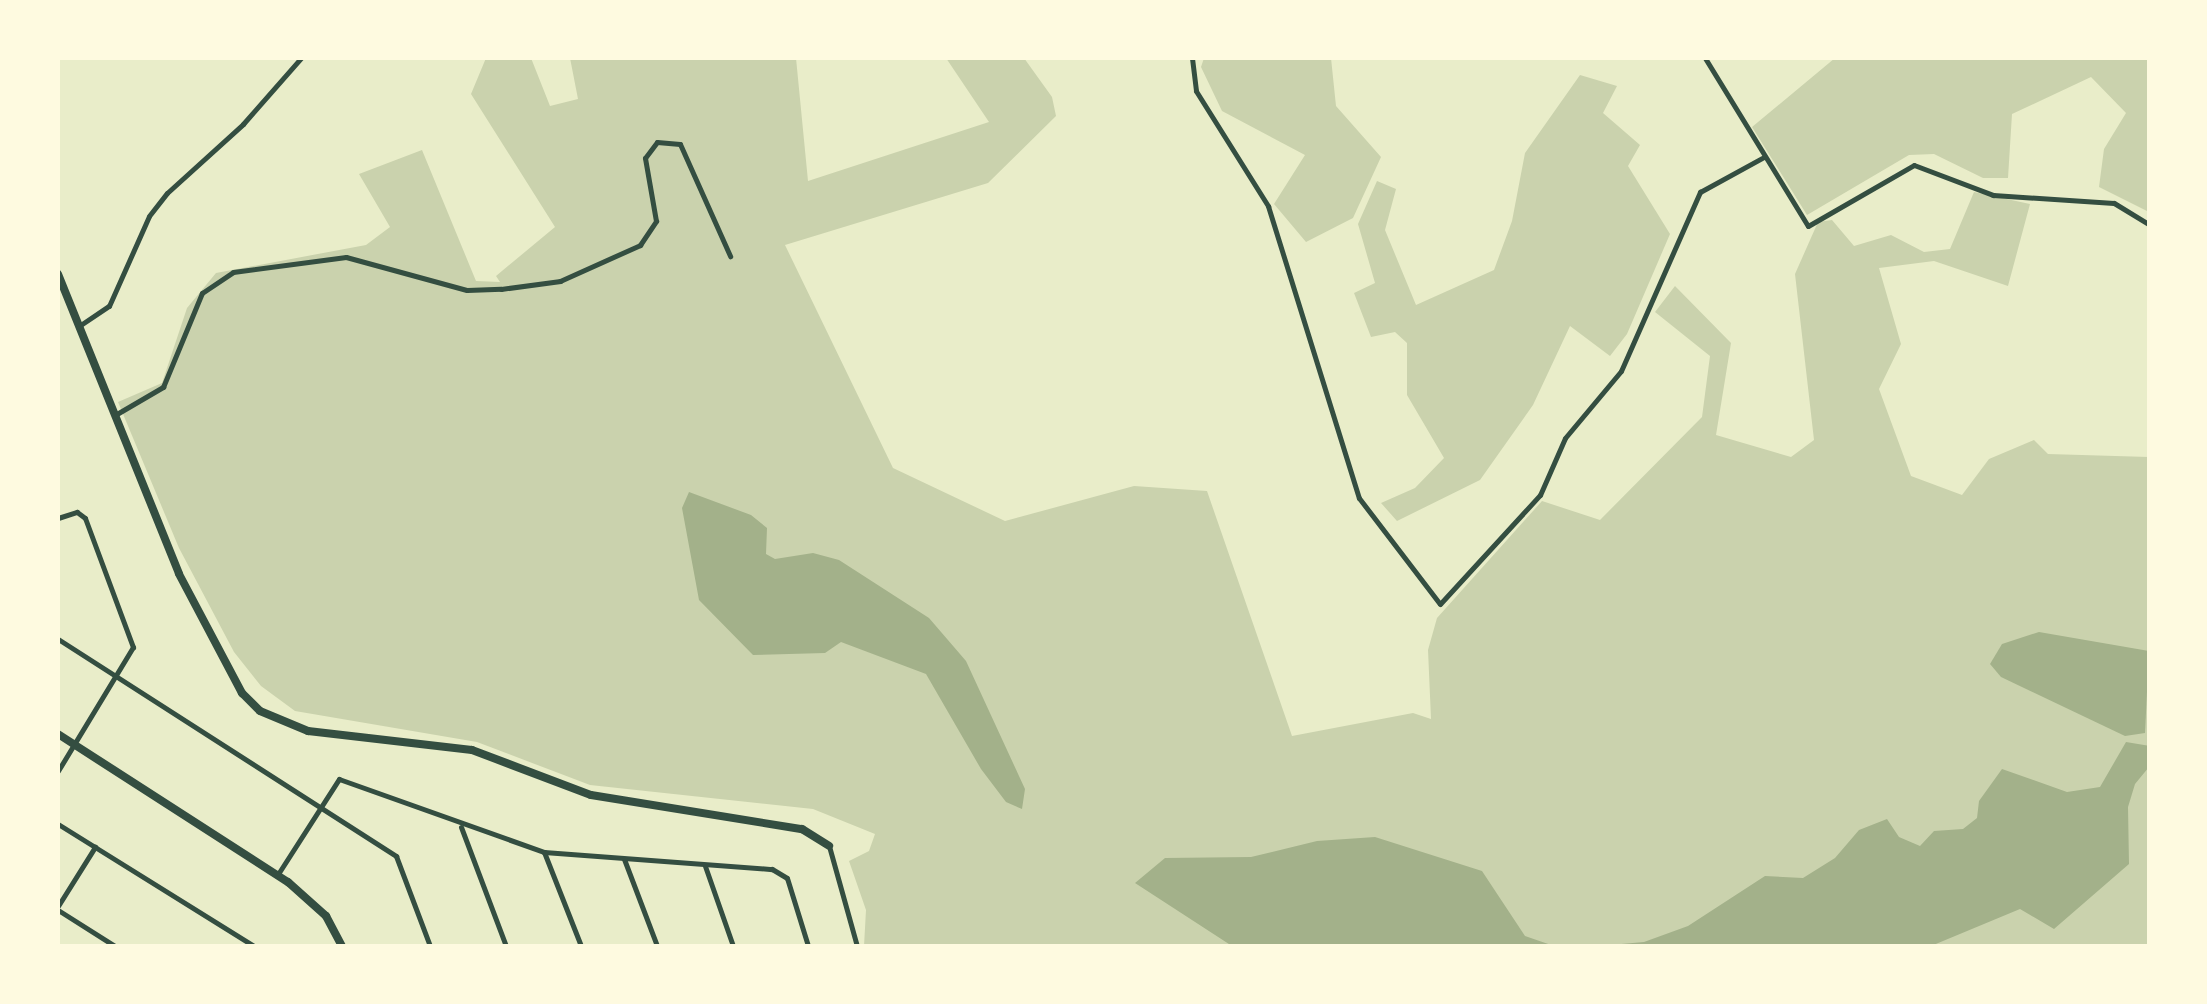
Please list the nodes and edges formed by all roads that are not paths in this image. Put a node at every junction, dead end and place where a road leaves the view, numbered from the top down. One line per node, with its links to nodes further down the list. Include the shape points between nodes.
1 (302, 58): 8 (street, via 244,124 167,193 109,306)
2 (1192, 58): 4 (street, via 1196,91 1268,206 1358,498 1440,604 1540,496 1565,438 1621,371 1700,192)
3 (1705, 58): 4 (street)
4 (1762, 158): 5 (street, via 1808,226 1914,165 1993,195 2114,203)
5 (2150, 225)
6 (730, 256): 9 (street, via 680,144 658,142 646,158 656,221 640,245 560,281 500,289 468,290 346,257 233,272 202,293 163,388)
7 (58, 274): 8 (street)
8 (79, 326): 9 (street)
9 (114, 415): 19 (street, via 178,574 242,693 260,711 308,731 472,750 591,795 802,830)
10 (58, 518): 12 (street, via 77,512 88,523 132,642)
11 (58, 639): 12 (street)
12 (118, 677): 14 (street); 16 (street)
13 (58, 734): 14 (street)
14 (74, 745): 15 (street); 24 (street)
15 (58, 771)
16 (321, 807): 18 (street, via 339,779 445,814); 24 (street); 29 (street, via 396,856)
17 (58, 824): 20 (street)
18 (460, 827): 21 (street); 30 (street)
19 (829, 846): 35 (street)
20 (95, 847): 25 (street); 27 (street)
21 (544, 852): 22 (street); 31 (street)
22 (624, 858): 23 (street); 32 (street)
23 (706, 866): 33 (street); 34 (street, via 772,869 787,878)
24 (278, 874): 28 (street, via 320,910)
25 (58, 908): 26 (street)
26 (114, 946)
27 (254, 946)
28 (342, 946)
29 (430, 946)
30 (506, 946)
31 (581, 946)
32 (657, 946)
33 (733, 946)
34 (808, 946)
35 (857, 946)

